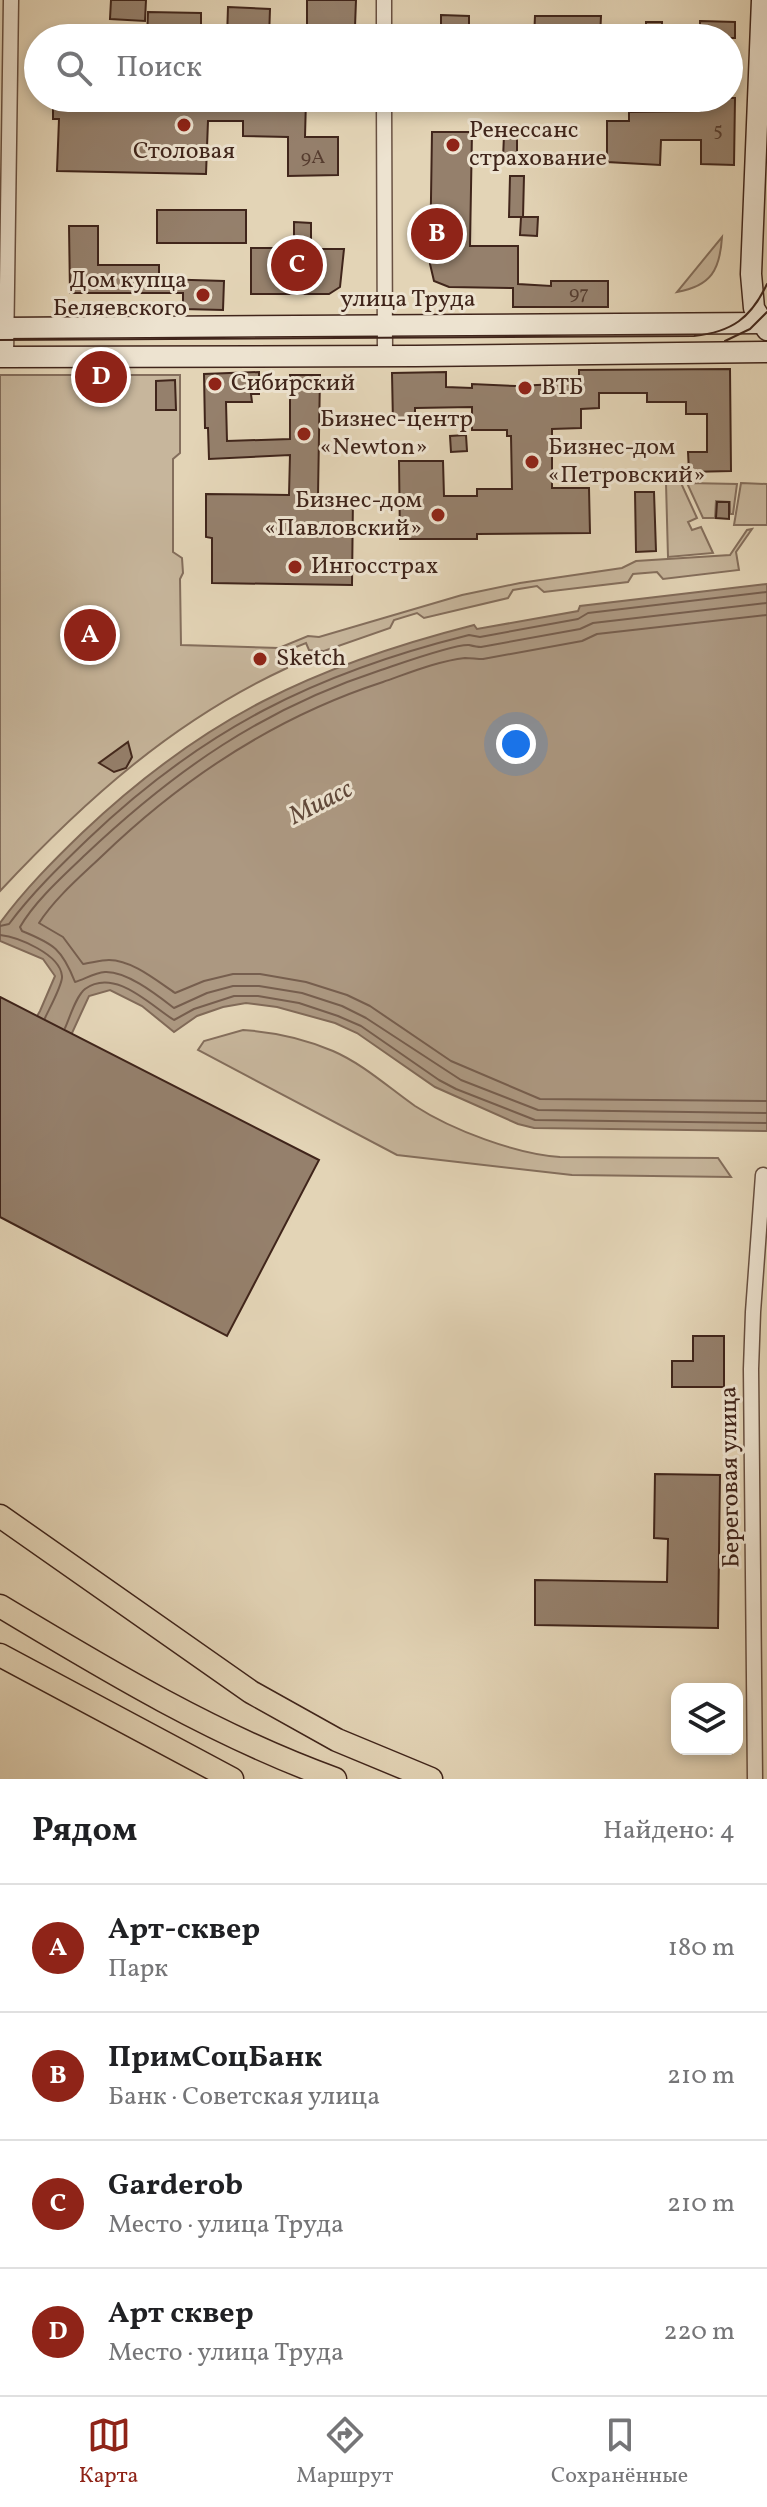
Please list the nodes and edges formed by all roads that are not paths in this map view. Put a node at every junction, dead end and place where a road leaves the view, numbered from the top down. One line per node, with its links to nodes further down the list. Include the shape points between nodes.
1 (11, 0): 8 (street)
2 (384, 0): 4 (street)
3 (762, 0): 6 (main road, via 751,274 754,308)
4 (384, 24)
5 (384, 112): 7 (street)
6 (766, 326): 7 (main road, улица Труда)
7 (385, 327): 8 (main road, улица Труда); 10 (street)
8 (3, 328): 11 (street)
9 (767, 352): 10 (main road)
10 (385, 356): 11 (main road)
11 (3, 357)
12 (763, 1175): 19 (street, Береговая улица, via 751,1369)
13 (0, 1516): 18 (main road, via 251,1692 346,1744)
14 (0, 1606): 17 (main road, via 195,1718)
15 (0, 1655): 16 (main road)
16 (232, 1779)
17 (335, 1779)
18 (431, 1779)
19 (755, 1779)

